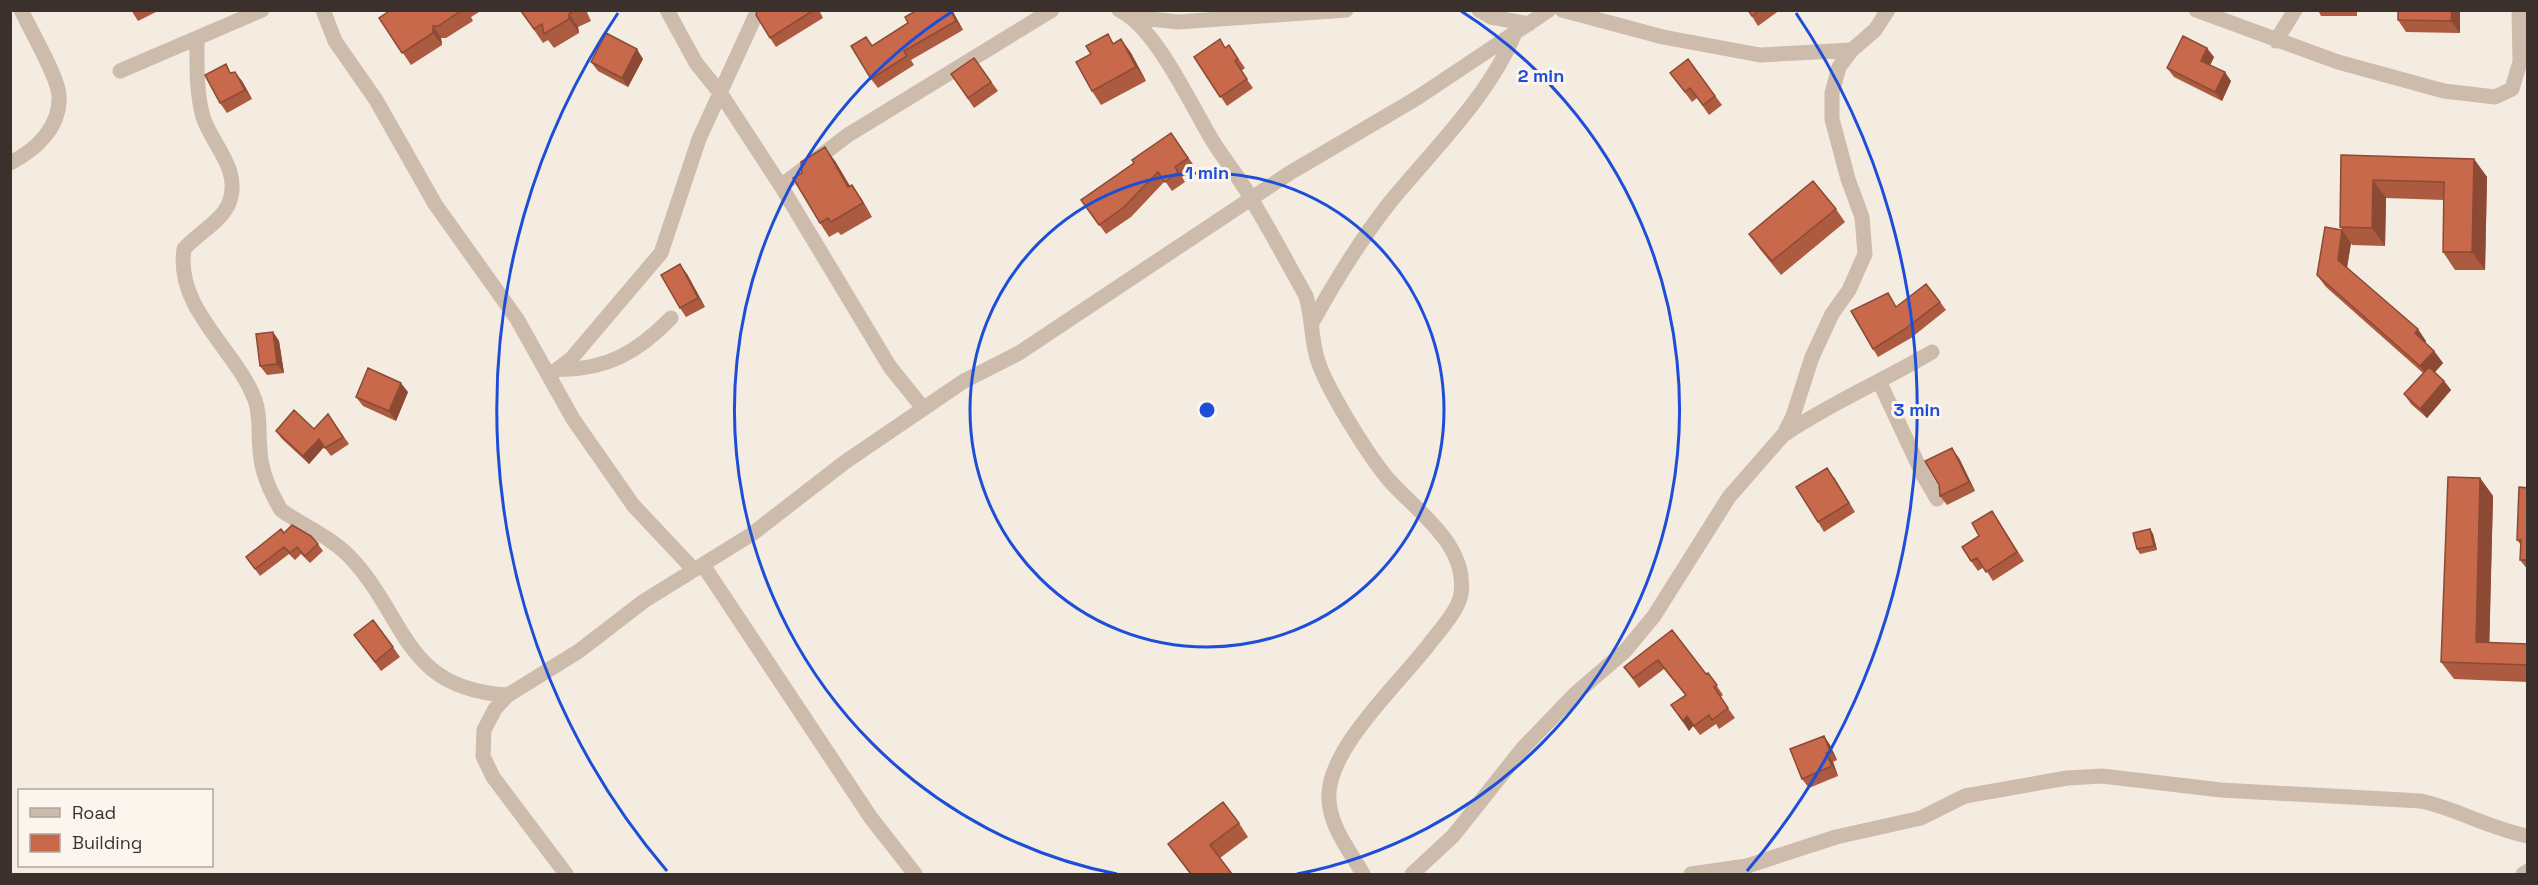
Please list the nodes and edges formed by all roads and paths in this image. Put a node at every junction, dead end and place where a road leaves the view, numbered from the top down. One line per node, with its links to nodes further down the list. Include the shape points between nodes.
1 (21, 10): 22 (street, via 59,94 51,129 37,147)
2 (262, 10): 17 (street)
3 (322, 10): 28 (street, via 335,41 376,100 435,204)
4 (667, 10): 21 (street, via 696,63)
5 (758, 10): 21 (street)
6 (1052, 10): 23 (street, via 848,135)
7 (1346, 10): 15 (street, via 1178,22)
8 (1479, 10): 16 (street)
9 (1549, 10): 16 (street)
10 (1562, 10): 19 (street, via 1663,37 1760,55)
11 (1888, 10): 19 (street, via 1875,30)
12 (2196, 10): 18 (street)
13 (2295, 10): 18 (street)
14 (2519, 10): 18 (street, via 2520,62 2512,89 2495,98 2444,91 2338,62)
15 (1125, 14): 24 (street, via 1172,72)
16 (1522, 29): 24 (street); 26 (street, via 1489,80 1389,204 1332,286)
17 (197, 38): 20 (street); 34 (street, via 203,116 225,157 231,191 229,203 220,215 184,249 185,272 196,306 256,401 263,472 275,501 281,510 350,557 408,643 431,669 454,686)
18 (2276, 40)
19 (1852, 50): 31 (street, via 1839,67 1832,93 1832,119 1862,217 1865,254 1812,357)
20 (120, 71)
21 (721, 94): 23 (street); 28 (street, via 696,147 661,253 571,359)
22 (10, 163)
23 (781, 186): 30 (street, via 890,367)
24 (1251, 198): 26 (street, via 1306,296); 30 (street, via 1019,353 964,381)
25 (671, 318): 28 (street, via 645,343 616,360)
26 (1312, 323): 39 (street, via 1316,356 1346,415 1388,479 1453,551 1461,581 1459,600 1446,622 1352,737 1334,769 1329,800 1340,836)
27 (1932, 352): 29 (street)
28 (554, 372): 33 (street, via 573,418 607,470 633,505)
29 (1880, 381): 31 (street, via 1834,403); 32 (street)
30 (923, 408): 33 (street, via 752,534)
31 (1785, 434): 40 (street, via 1729,497 1654,616 1625,651 1575,694 1524,748 1453,836)
32 (1937, 499)
33 (699, 568): 34 (street); 38 (street)
34 (508, 695): 37 (street, via 484,730 483,756 493,777)
35 (2528, 836): 41 (street, via 2489,827 2441,805 2421,801 2221,790 2090,776 1965,796 1921,818 1836,837 1747,866)
36 (2528, 871): 42 (street)
37 (567, 874)
38 (915, 874)
39 (1363, 874)
40 (1412, 874)
41 (1691, 874)
42 (2523, 874)

